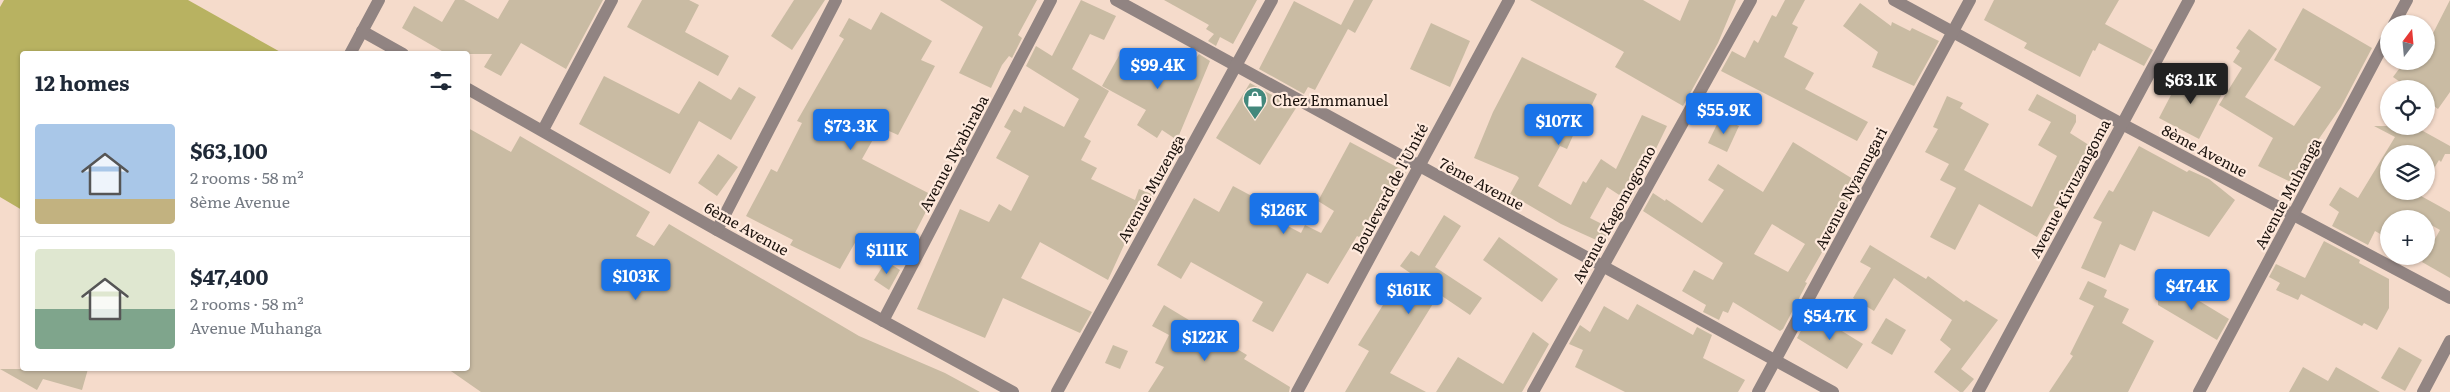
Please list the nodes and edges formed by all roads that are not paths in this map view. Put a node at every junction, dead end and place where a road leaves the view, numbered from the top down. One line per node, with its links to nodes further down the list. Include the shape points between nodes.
1 (379, 0): 14 (street)
2 (612, 0): 22 (street)
3 (836, 0): 25 (street)
4 (1052, 0): 28 (street, Avenue Nyabiraba)
5 (1116, 0): 19 (street, 7ème Avenue)
6 (1272, 0): 19 (street, Avenue Muzenga)
7 (1509, 0): 23 (street, Boulevard de l'Unité)
8 (1751, 0): 26 (street, Avenue Kagomogomo)
9 (1894, 0): 15 (street, 8ème Avenue)
10 (1970, 0): 15 (street, Avenue Nyamugari)
11 (2189, 0): 21 (street, Avenue Kivuzangoma)
12 (2407, 0): 13 (street)
13 (2399, 15)
14 (362, 31): 16 (street); 17 (street)
15 (1953, 32): 21 (street, 8ème Avenue); 30 (street, Avenue Nyamugari)
16 (352, 51)
17 (398, 51)
18 (2380, 51): 24 (street, Avenue Muhanga)
19 (1236, 66): 23 (street, 7ème Avenue); 32 (street, Avenue Muzenga)
20 (470, 90): 22 (street, 6ème Avenue)
21 (2122, 124): 24 (street, 8ème Avenue); 37 (street, Avenue Kivuzangoma)
22 (543, 130): 25 (street, 6ème Avenue)
23 (1419, 167): 26 (street, 7ème Avenue); 33 (street, Boulevard de l'Unité)
24 (2294, 215): 27 (street, 8ème Avenue); 38 (street, Avenue Muhanga)
25 (717, 230): 28 (street, 6ème Avenue)
26 (1602, 266): 30 (street, 7ème Avenue); 34 (street, Avenue Kagomogomo)
27 (2450, 298)
28 (883, 321): 31 (street, 6ème Avenue)
29 (2449, 347): 39 (street)
30 (1776, 361): 35 (street, Avenue Nyamugari); 36 (street, 7ème Avenue)
31 (1013, 392)
32 (1057, 392)
33 (1297, 392)
34 (1533, 392)
35 (1758, 392)
36 (1833, 392)
37 (1978, 392)
38 (2199, 392)
39 (2423, 392)

